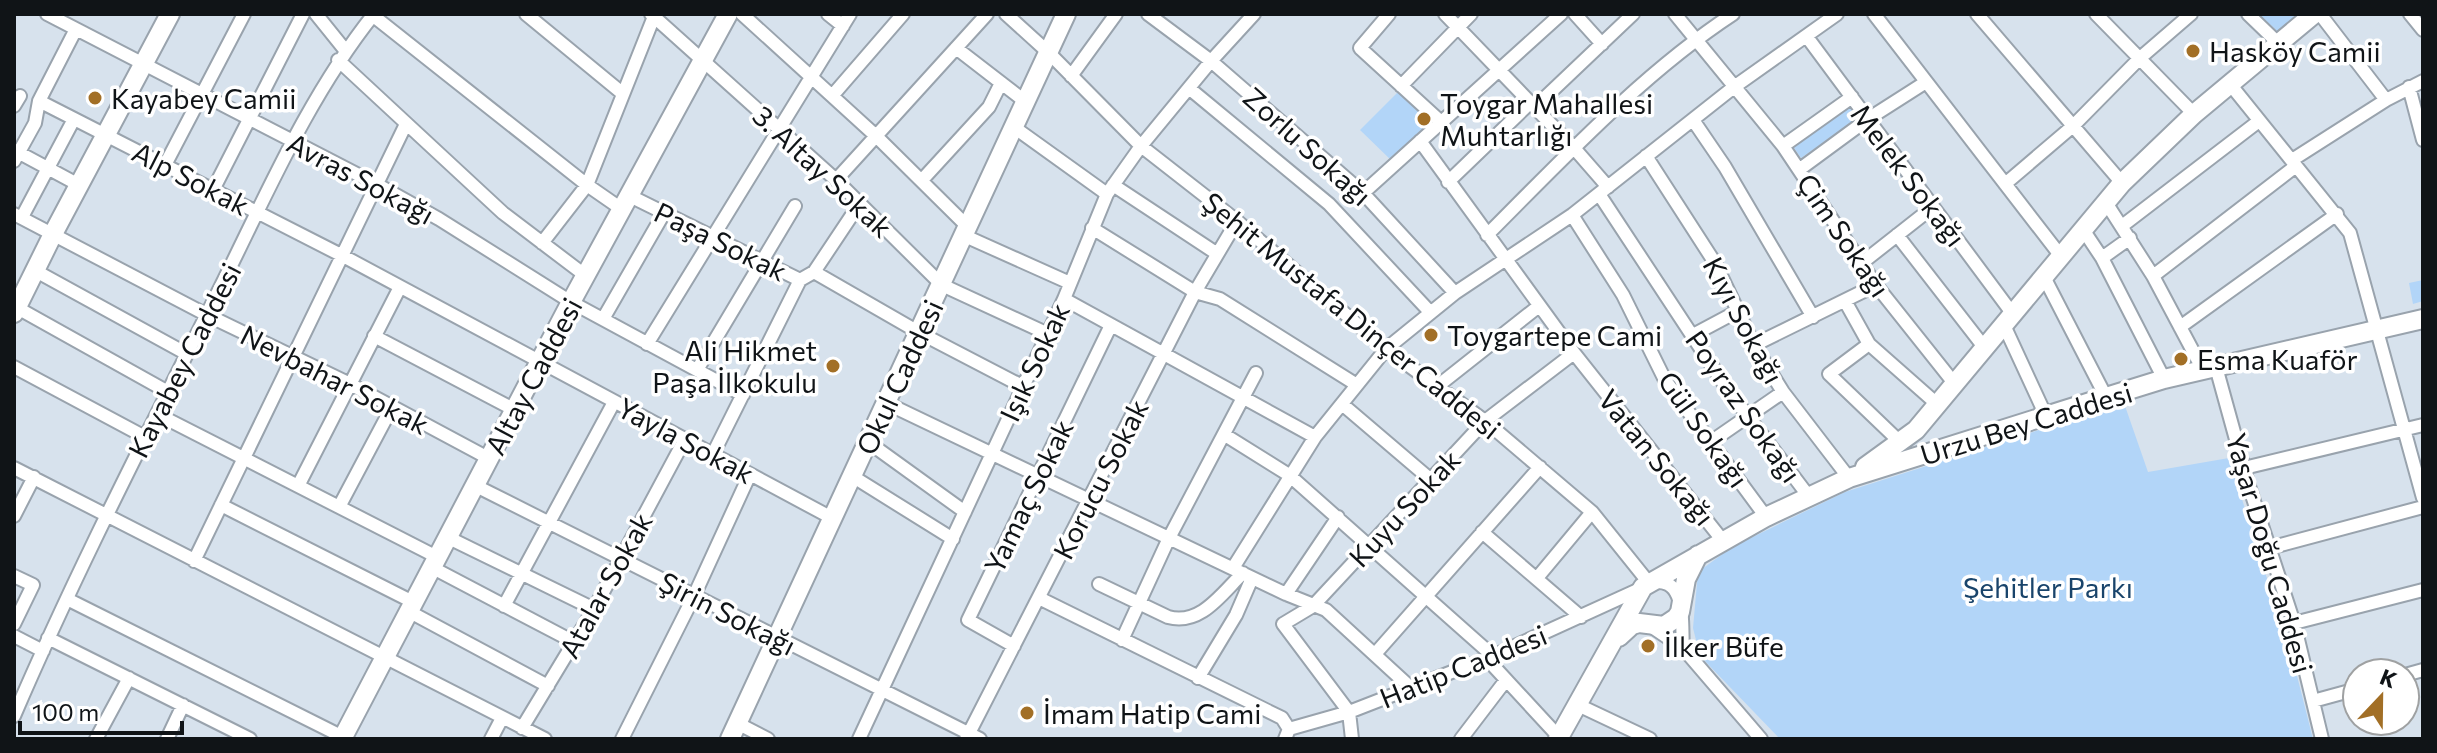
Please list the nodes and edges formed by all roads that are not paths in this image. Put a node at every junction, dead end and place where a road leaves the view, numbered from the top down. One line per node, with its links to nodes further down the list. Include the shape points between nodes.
1 (47, 14): 38 (street, Avras Sokağı)
2 (170, 14): 50 (main road)
3 (244, 14): 63 (street)
4 (303, 14): 72 (street)
5 (316, 14): 46 (street)
6 (373, 14): 46 (street, Kayabey Caddesi); 102 (street, Paşa Sokak)
7 (526, 14): 62 (street)
8 (728, 14): 48 (main road, Altay Caddesi)
9 (742, 14): 53 (street)
10 (828, 14): 36 (street)
11 (850, 14): 36 (street)
12 (903, 14): 64 (street)
13 (987, 14): 44 (street)
14 (1006, 14): 45 (street, Şehit Mustafa Dinçer Caddesi)
15 (1066, 14): 45 (main road, Okul Caddesi)
16 (1116, 14): 52 (street)
17 (1254, 14): 49 (street, Işık Sokak)
18 (1445, 14): 37 (street, Poyraz Sokağı)
19 (1471, 14): 37 (street)
20 (1561, 14): 51 (street)
21 (1575, 14): 43 (street)
22 (1633, 14): 43 (street)
23 (1675, 14): 41 (street, Çim Sokağı)
24 (1733, 14): 41 (street)
25 (1837, 14): 40 (street)
26 (1874, 14): 55 (street)
27 (1977, 14): 78 (street)
28 (2096, 14): 47 (street)
29 (2191, 14): 47 (street)
30 (2248, 14): 42 (street)
31 (2317, 14): 42 (main road); 66 (street)
32 (2412, 14): 39 (street)
33 (653, 15): 48 (street, 3. Altay Sokak); 62 (street)
34 (1151, 15): 49 (street, Zorlu Sokağı)
35 (1381, 17): 58 (street, via 1360,48)
36 (843, 26): 53 (street)
37 (1458, 27): 51 (street, Poyraz Sokağı); 58 (street)
38 (76, 29): 50 (street, Avras Sokağı); 67 (street)
39 (2423, 30)
40 (1807, 37): 59 (street); 65 (street, Melek Sokağı)
41 (1695, 39): 59 (street, Çim Sokağı); 88 (street)
42 (2278, 43): 57 (main road)
43 (1602, 44): 69 (street)
44 (956, 48): 56 (street); 82 (street)
45 (1049, 53): 52 (street, Şehit Mustafa Dinçer Caddesi); 68 (main road, Okul Caddesi)
46 (342, 55): 77 (street); 85 (street, Kayabey Caddesi)
47 (2140, 58): 70 (street); 78 (street)
48 (701, 61): 79 (street, 3. Altay Sokak); 108 (main road, Altay Caddesi)
49 (1211, 61): 61 (street, Işık Sokak); 106 (street, Zorlu Sokağı)
50 (144, 65): 63 (street, Avras Sokağı); 81 (main road)
51 (1499, 69): 69 (street, Poyraz Sokağı); 76 (street)
52 (1071, 76): 86 (street, Şehit Mustafa Dinçer Caddesi)
53 (811, 78): 64 (street); 79 (street)
54 (2423, 81): 60 (street)
55 (1926, 82): 73 (street); 99 (street)
56 (1001, 83): 68 (street); 96 (street, via 989,107)
57 (2230, 84): 70 (main road); 75 (street)
58 (1401, 86): 76 (street)
59 (1734, 87): 74 (street); 87 (street, Çim Sokağı)
60 (2409, 87): 66 (street); 83 (street)
61 (1190, 89): 86 (street, Işık Sokak); 153 (street, via 1329,204)
62 (622, 93): 102 (street)
63 (204, 95): 72 (street, Avras Sokağı); 92 (street)
64 (832, 96): 82 (street)
65 (1852, 97): 73 (street, Melek Sokağı); 87 (street)
66 (2386, 100): 91 (street)
67 (39, 101): 71 (street, Alp Sokak); 89 (street, via 35,123)
68 (1026, 102): 80 (main road, Okul Caddesi)
69 (1533, 105): 88 (street, Poyraz Sokağı); 97 (street)
70 (2194, 114): 98 (main road)
71 (74, 119): 81 (street, Alp Sokak); 93 (street)
72 (249, 119): 85 (street, Avras Sokağı); 103 (street)
73 (1868, 119): 94 (street); 111 (street, Melek Sokağı)
74 (1693, 120): 90 (street); 155 (street)
75 (2259, 121): 91 (street); 118 (street)
76 (1441, 122): 84 (street)
77 (406, 124): 101 (street); 127 (street)
78 (2073, 126): 98 (street); 99 (street)
79 (779, 128): 95 (street, 3. Altay Sokak); 125 (street)
80 (1015, 128): 104 (street); 122 (main road, Okul Caddesi)
81 (106, 135): 92 (street, Alp Sokak); 100 (main road)
82 (876, 136): 95 (street); 96 (street)
83 (2423, 140)
84 (1420, 141): 97 (street, Vatan Sokağı); 106 (street)
85 (294, 142): 101 (street, Avras Sokağı); 112 (street, Kayabey Caddesi)
86 (1141, 146): 104 (street, Işık Sokak); 117 (street, Şehit Mustafa Dinçer Caddesi)
87 (1783, 146): 94 (street, Çim Sokağı)
88 (1574, 148): 105 (street, Poyraz Sokağı); 123 (street)
89 (15, 155): 93 (street)
90 (1646, 156): 105 (street); 152 (street, Kıyı Sokağı, via 1715,263)
91 (2294, 163): 114 (street); 139 (street)
92 (165, 165): 103 (street, Alp Sokak)
93 (48, 168): 100 (street); 115 (street)
94 (1800, 169): 134 (street, Çim Sokağı)
95 (836, 180): 109 (street, 3. Altay Sokak)
96 (922, 180): 122 (street)
97 (1448, 182): 123 (street, Vatan Sokağı)
98 (2122, 183): 107 (main road)
99 (2005, 184): 129 (street)
100 (79, 185): 121 (main road)
101 (378, 185): 130 (street); 149 (street, Avras Sokağı)
102 (587, 185): 108 (street, Paşa Sokak); 127 (street)
103 (213, 190): 112 (street, Alp Sokak)
104 (1110, 190): 119 (street, Işık Sokak); 128 (street)
105 (1603, 190): 116 (street); 164 (street, Poyraz Sokağı)
106 (1363, 193): 146 (street, Zorlu Sokağı)
107 (2105, 201): 118 (street, Yaşar Doğu Caddesi); 120 (main road)
108 (627, 203): 113 (street, Paşa Sokak); 138 (main road, Altay Caddesi)
109 (860, 203): 136 (street); 142 (street, 3. Altay Sokak)
110 (795, 206): 133 (street)
111 (1933, 207): 124 (street); 156 (street, Melek Sokağı)
112 (258, 213): 130 (street, Alp Sokak); 154 (street, Kayabey Caddesi)
113 (664, 213): 125 (street, Paşa Sokak); 157 (street)
114 (2337, 214): 160 (street); 161 (street, via 2350,233)
115 (18, 215): 121 (street, Nevbahar Sokak)
116 (1572, 215): 132 (street); 207 (street, Gül Sokağı, via 1623,295 1665,380)
117 (1237, 221): 128 (street, Korucu Sokak); 170 (street, Şehit Mustafa Dinçer Caddesi)
118 (2122, 226): 126 (street, Yaşar Doğu Caddesi)
119 (1092, 228): 141 (street, Işık Sokak); 145 (street)
120 (2082, 228): 129 (main road); 131 (street)
121 (54, 232): 135 (main road); 154 (street, Nevbahar Sokak)
122 (967, 232): 141 (street); 142 (main road, Okul Caddesi)
123 (1487, 235): 132 (street, Vatan Sokağı)
124 (1897, 235): 134 (street); 169 (street)
125 (712, 237): 133 (street, Paşa Sokak); 166 (street)
126 (2130, 238): 131 (street); 139 (street, Yaşar Doğu Caddesi)
127 (542, 243): 138 (street)
128 (1216, 253): 145 (street, Korucu Sokak)
129 (2060, 255): 137 (main road)
130 (343, 256): 144 (street, Alp Sokak); 174 (street)
131 (2102, 258): 180 (street)
132 (1504, 259): 146 (street); 150 (street, Vatan Sokağı)
133 (762, 261): 140 (street, Paşa Sokak); 178 (street)
134 (1863, 262): 143 (street, Çim Sokağı)
135 (34, 270): 151 (main road); 172 (street)
136 (814, 272): 140 (street, Paşa Sokak); 162 (street, Paşa Sokak)
137 (2043, 275): 156 (main road); 189 (street)
138 (586, 276): 149 (main road, Altay Caddesi)
139 (2153, 276): 160 (street, Yaşar Doğu Caddesi)
140 (800, 280): 188 (street)
141 (1070, 283): 147 (street, Işık Sokak)
142 (942, 285): 162 (main road, Okul Caddesi); 163 (street)
143 (1876, 285): 148 (street); 181 (street, Çim Sokağı)
144 (400, 287): 165 (street); 175 (street, Yayla Sokak)
145 (1195, 292): 173 (street, Korucu Sokak); 183 (street, via 1220,299)
146 (1455, 293): 153 (street)
147 (1064, 299): 159 (street); 163 (street, Işık Sokak)
148 (1845, 301): 155 (street); 167 (street)
149 (571, 302): 157 (street, Avras Sokağı); 175 (main road, Altay Caddesi)
150 (1539, 306): 171 (street, Vatan Sokağı); 184 (street)
151 (15, 309): 186 (street)
152 (1738, 311): 164 (street); 168 (street, Kıyı Sokağı)
153 (1430, 312): 170 (street)
154 (207, 315): 172 (street, Kayabey Caddesi); 174 (street, Nevbahar Sokak)
155 (1813, 317): 168 (street)
156 (2007, 318): 169 (main road); 198 (street, Melek Sokağı)
157 (603, 319): 166 (street, Avras Sokağı)
158 (2423, 319): 161 (main road, Urzu Bey Caddesi)
159 (1111, 325): 173 (street); 218 (street, Yamaç Sokak)
160 (2180, 327): 177 (street, Yaşar Doğu Caddesi)
161 (2375, 330): 177 (main road, Urzu Bey Caddesi); 202 (street)
162 (920, 333): 185 (street, Paşa Sokak); 192 (main road, Okul Caddesi)
163 (1046, 333): 185 (street, Işık Sokak)
164 (1693, 335): 199 (street, Poyraz Sokağı)
165 (374, 336): 182 (street); 196 (street)
166 (647, 344): 178 (street, Avras Sokağı)
167 (1869, 344): 194 (street); 209 (street, via 1829,374)
168 (1754, 345): 187 (street, Kıyı Sokağı)
169 (1984, 347): 181 (main road)
170 (1386, 349): 183 (street); 184 (street, Şehit Mustafa Dinçer Caddesi)
171 (1574, 353): 200 (street, Kuyu Sokak); 244 (street, Vatan Sokağı)
172 (187, 354): 186 (street, Kayabey Caddesi)
173 (1164, 354): 190 (street); 228 (street, Korucu Sokak)
174 (294, 357): 182 (street, Nevbahar Sokak); 212 (street)
175 (540, 362): 191 (street, Yayla Sokak); 196 (main road, Altay Caddesi)
176 (14, 367): 204 (street)
177 (2209, 369): 180 (main road, Urzu Bey Caddesi); 216 (street, Yaşar Doğu Caddesi)
178 (697, 370): 188 (street, Avras Sokağı)
179 (1256, 373): 190 (street)
180 (2164, 379): 189 (main road, Urzu Bey Caddesi)
181 (1954, 383): 194 (main road)
182 (350, 384): 195 (street, Nevbahar Sokak); 224 (street)
183 (1357, 385): 193 (street)
184 (1439, 385): 200 (street, Şehit Mustafa Dinçer Caddesi)
185 (1022, 386): 210 (street, Işık Sokak)
186 (168, 392): 197 (street, Kayabey Caddesi)
187 (1783, 392): 199 (street); 222 (street, Kıyı Sokağı)
188 (743, 395): 211 (street)
189 (2106, 397): 198 (main road, Urzu Bey Caddesi)
190 (1244, 398): 203 (street); 205 (street)
191 (614, 402): 206 (street, Yayla Sokak); 239 (street)
192 (886, 403): 208 (main road, Okul Caddesi); 210 (street)
193 (1342, 404): 205 (street); 223 (street)
194 (1937, 404): 209 (main road)
195 (392, 407): 213 (street, Nevbahar Sokak); 230 (street)
196 (515, 410): 213 (main road, Altay Caddesi)
197 (157, 414): 204 (street, Kayabey Caddesi); 212 (street)
198 (2046, 416): 222 (main road, Urzu Bey Caddesi)
199 (1747, 417): 207 (street); 226 (street, Poyraz Sokağı)
200 (1485, 421): 214 (street, Şehit Mustafa Dinçer Caddesi); 223 (street, Kuyu Sokak)
201 (2423, 425): 202 (street)
202 (2404, 429): 216 (street); 227 (street)
203 (1225, 435): 219 (street); 242 (street)
204 (145, 437): 234 (street, Kayabey Caddesi)
205 (1315, 437): 219 (street)
206 (685, 439): 211 (street, Yayla Sokak); 248 (street, Atalar Sokak)
207 (1712, 441): 237 (street, Gül Sokağı)
208 (868, 442): 220 (main road, Okul Caddesi); 232 (street)
209 (1900, 442): 222 (main road)
210 (991, 453): 218 (street); 232 (street, Işık Sokak)
211 (713, 454): 217 (street, Yayla Sokak)
212 (244, 458): 224 (street); 229 (street)
213 (490, 459): 225 (main road, Altay Caddesi)
214 (1540, 467): 233 (street, Şehit Mustafa Dinçer Caddesi); 240 (street)
215 (14, 468): 221 (street)
216 (2244, 468): 246 (street, Yaşar Doğu Caddesi)
217 (750, 474): 238 (street, Yayla Sokak); 260 (street)
218 (1038, 475): 228 (street); 279 (street, Yamaç Sokak, via 968,620)
219 (1289, 475): 236 (street); 252 (street)
220 (852, 476): 238 (main road, Okul Caddesi); 243 (street)
221 (34, 477): 234 (street); 235 (street)
222 (1849, 478): 226 (main road, Urzu Bey Caddesi)
223 (1430, 479): 245 (street, Kuyu Sokak)
224 (298, 486): 230 (street)
225 (476, 486): 239 (street, Şirin Sokağı); 241 (main road, Altay Caddesi)
226 (1810, 498): 237 (main road, Urzu Bey Caddesi)
227 (2423, 498)
228 (1089, 499): 242 (street); 261 (street, Korucu Sokak)
229 (221, 505): 249 (street); 267 (street)
230 (339, 507): 250 (street)
231 (2423, 507): 246 (street)
232 (965, 512): 243 (street, Işık Sokak)
233 (1592, 512): 254 (street); 257 (street, Şehit Mustafa Dinçer Caddesi)
234 (107, 514): 249 (street); 262 (street, Kayabey Caddesi)
235 (14, 516)
236 (1338, 517): 245 (street); 258 (street)
237 (1766, 517): 244 (main road, Urzu Bey Caddesi)
238 (832, 518): 274 (main road, Okul Caddesi)
239 (549, 523): 248 (street, Şirin Sokağı); 251 (street)
240 (1482, 532): 254 (street); 259 (street)
241 (449, 538): 250 (main road, Altay Caddesi); 251 (street)
242 (1169, 538): 252 (street); 263 (street)
243 (953, 539): 290 (street, Işık Sokak)
244 (1723, 541): 247 (main road, Urzu Bey Caddesi)
245 (1369, 544): 259 (street); 266 (street, Kuyu Sokak)
246 (2269, 548): 270 (street, Yaşar Doğu Caddesi)
247 (1698, 555): 257 (main road, Urzu Bey Caddesi); 264 (main road)
248 (621, 559): 260 (street, Şirin Sokağı); 268 (street, Atalar Sokak)
249 (194, 561): 283 (street)
250 (436, 563): 265 (street); 267 (main road, Altay Caddesi)
251 (522, 573): 265 (street); 268 (street)
252 (1243, 573): 258 (street); 263 (street, via 1194,616 1171,619); 286 (street, via 1236,615)
253 (14, 576): 271 (street, via 33,585)
254 (1537, 578): 269 (street)
255 (1099, 584): 263 (street)
256 (2423, 590): 270 (street)
257 (1642, 591): 264 (street, via 1665,582 1677,591); 269 (street, Hatip Caddesi); 272 (street, via 1638,615); 277 (main road)
258 (1286, 594): 266 (street)
259 (1425, 595): 282 (street); 284 (street)
260 (694, 596): 274 (street, Şirin Sokağı); 310 (street)
261 (1039, 598): 276 (street); 279 (street, Korucu Sokak)
262 (67, 599): 275 (street, Kayabey Caddesi); 303 (street)
263 (1139, 603): 276 (street)
264 (1681, 605): 272 (main road, via 1670,623); 280 (street)
265 (504, 606): 278 (street)
266 (1313, 606): 282 (street, via 1326,610); 296 (street, Kuyu Sokak, via 1283,624)
267 (412, 607): 283 (main road, Altay Caddesi); 288 (street)
268 (594, 609): 278 (street, Atalar Sokak)
269 (1581, 617): 284 (street, Hatip Caddesi)
270 (2294, 623): 293 (street, Yaşar Doğu Caddesi)
271 (14, 624)
272 (1649, 625): 277 (main road, via 1632,625); 280 (street)
273 (14, 636): 281 (street)
274 (776, 637): 290 (street, Şirin Sokağı); 300 (main road, Okul Caddesi)
275 (48, 638): 281 (street, Kayabey Caddesi); 285 (street)
276 (1122, 640): 286 (street)
277 (1614, 641): 295 (main road)
278 (574, 642): 288 (street, Atalar Sokak)
279 (1014, 646): 302 (street, Korucu Sokak)
280 (1683, 648): 316 (street)
281 (43, 651): 291 (street, Kayabey Caddesi)
282 (1375, 654): 289 (street)
283 (386, 658): 298 (street); 303 (main road, Altay Caddesi)
284 (1490, 658): 287 (street); 289 (street, Hatip Caddesi)
285 (129, 678): 294 (street); 305 (street)
286 (1198, 678): 301 (street, via 1282,718)
287 (1506, 680): 304 (street); 314 (street)
288 (548, 686): 299 (street, Atalar Sokak)
289 (1411, 688): 296 (street, Hatip Caddesi)
290 (882, 690): 302 (street, Şirin Sokağı); 312 (street, Işık Sokak)
291 (19, 692): 297 (street, Kayabey Caddesi)
292 (2341, 693): 293 (street)
293 (2313, 701): 317 (street, Yaşar Doğu Caddesi)
294 (183, 705): 306 (street); 307 (street)
295 (1578, 705): 304 (main road); 315 (street)
296 (1349, 712): 301 (street, Hatip Caddesi); 313 (street)
297 (14, 716)
298 (502, 718): 299 (street); 308 (street)
299 (522, 728): 309 (street)
300 (734, 731): 311 (street)
301 (1287, 734)
302 (972, 737)
303 (342, 738)
304 (1558, 738)
305 (96, 739)
306 (167, 739)
307 (250, 739)
308 (491, 739)
309 (545, 739)
310 (622, 739)
311 (768, 739)
312 (859, 739)
313 (1352, 739)
314 (1461, 739)
315 (1650, 739)
316 (1761, 739)
317 (2322, 739)

